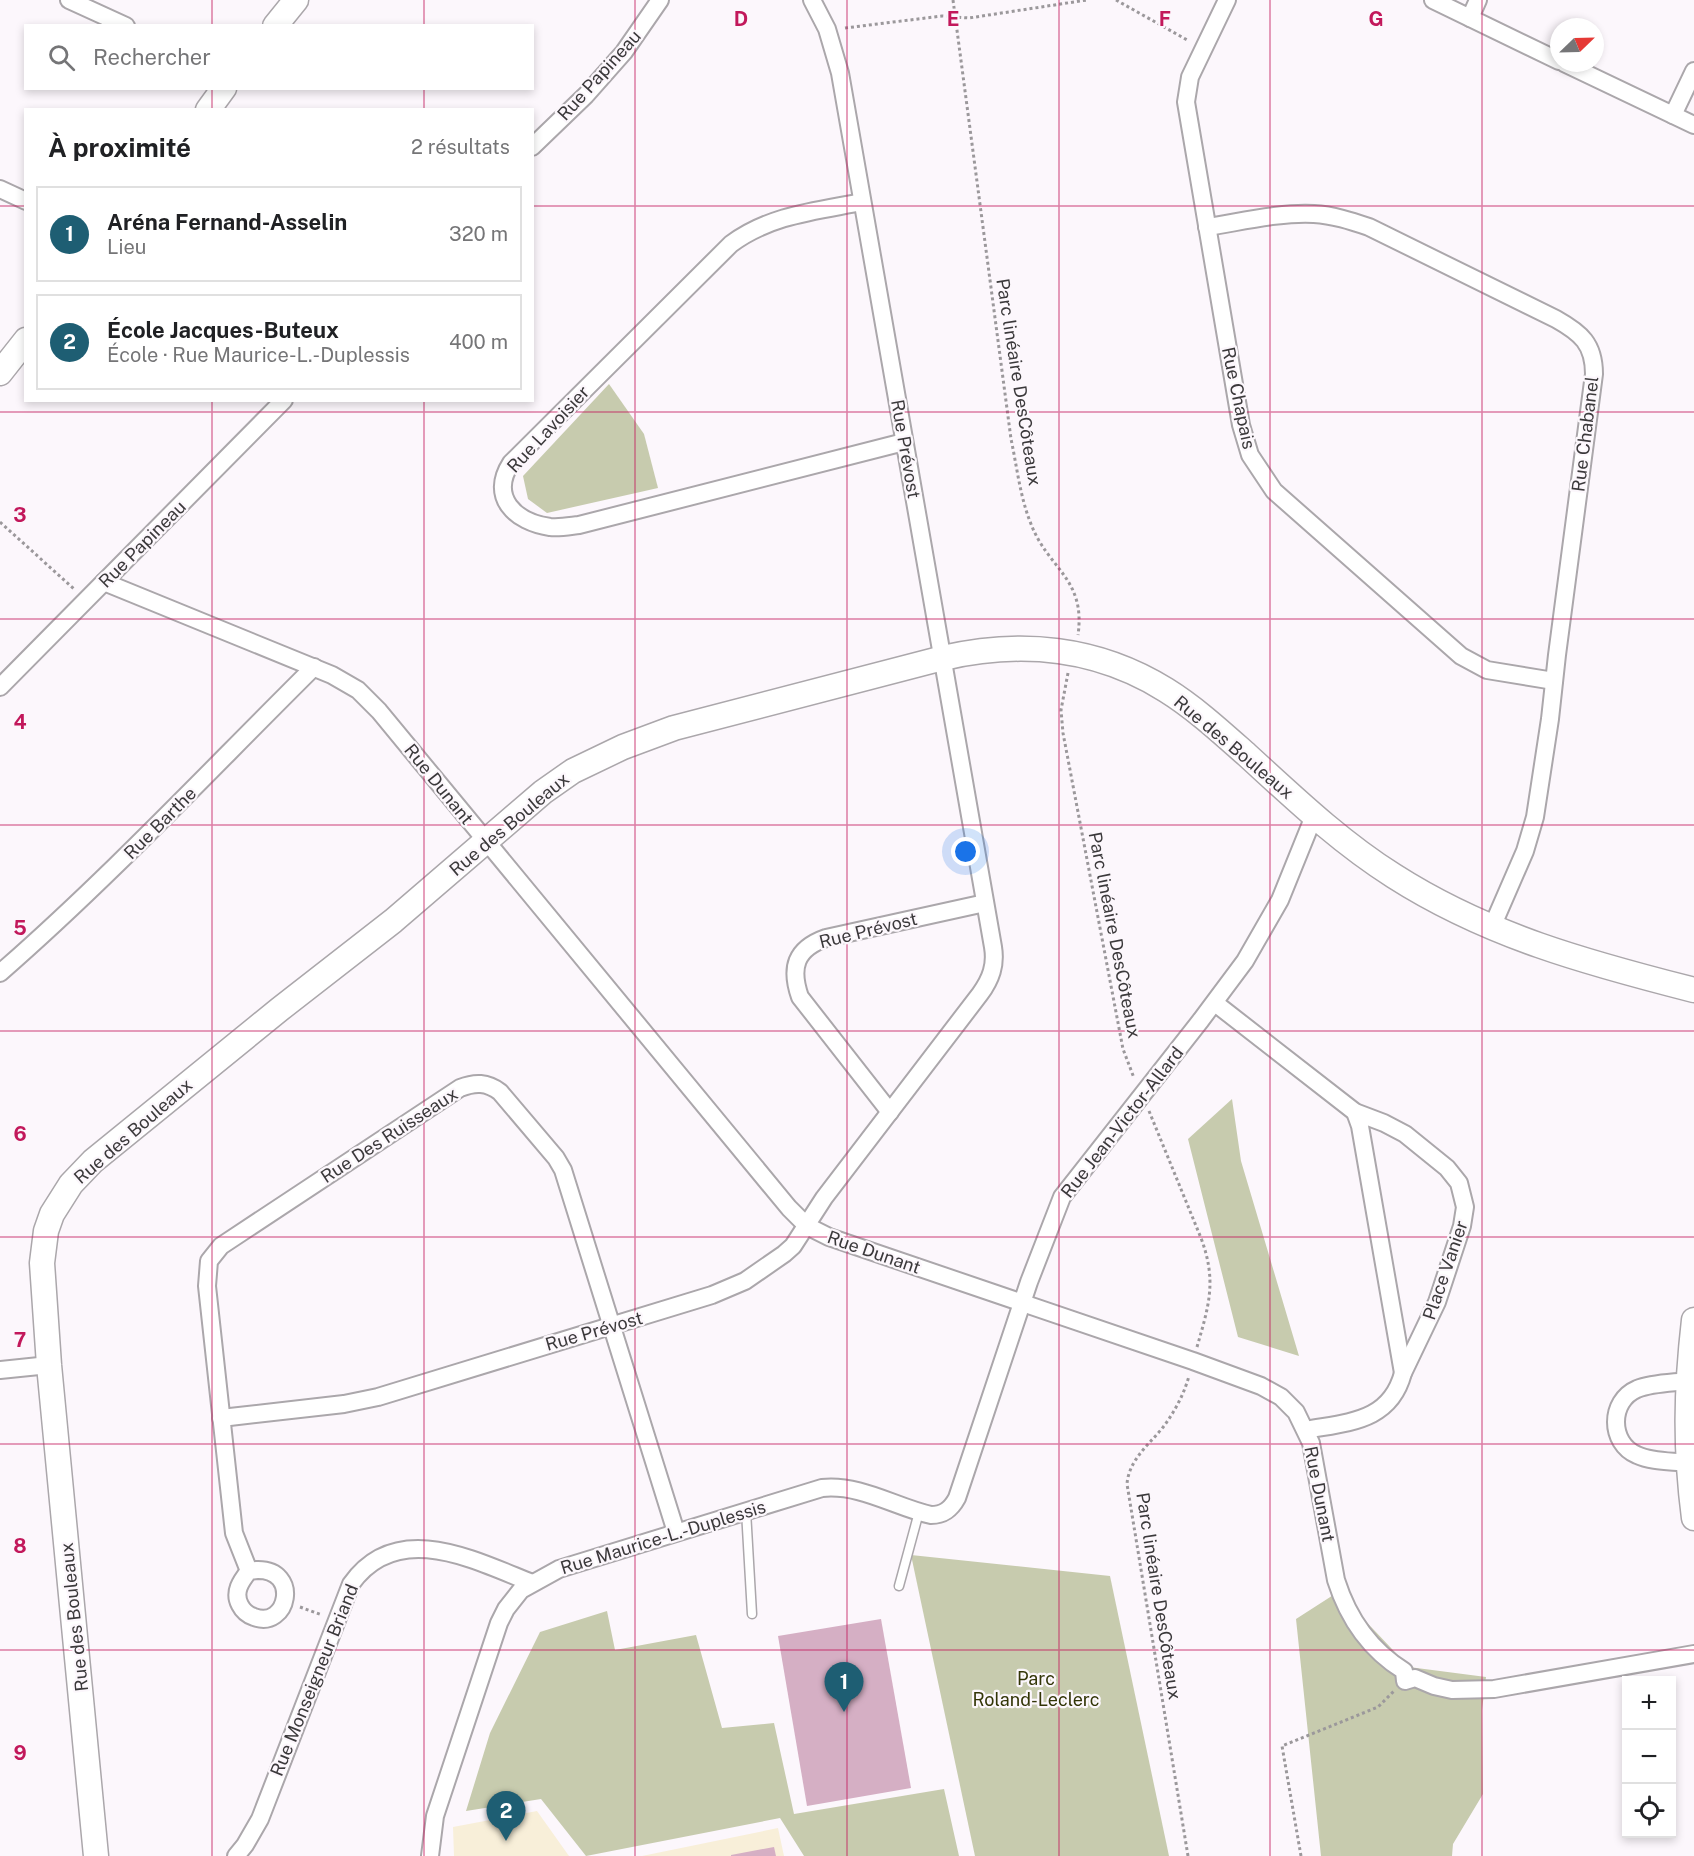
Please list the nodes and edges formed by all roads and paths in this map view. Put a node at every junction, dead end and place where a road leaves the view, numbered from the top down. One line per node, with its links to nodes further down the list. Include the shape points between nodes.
1 (69, 0): 13 (street)
2 (296, 0): 14 (street)
3 (660, 0): 24 (street, Rue Papineau, via 619,58)
4 (812, 0): 15 (street, Rue Prévost)
5 (953, 0): 11 (path, Parc linéaire DesCôteaux)
6 (1087, 0): 11 (path)
7 (1116, 0): 16 (path)
8 (1227, 0): 16 (street, Rue Chapais)
9 (1433, 0): 12 (street)
10 (1479, 0): 12 (street)
11 (955, 17): 15 (path); 36 (path, Parc linéaire DesCôteaux, via 1011,439 1031,526 1076,595 1080,621)
12 (1470, 18): 17 (street)
13 (122, 24)
14 (277, 24)
15 (827, 29): 27 (street, Rue Prévost, via 840,73)
16 (1204, 49): 28 (street, Rue Chapais, via 1190,77 1186,102)
17 (1550, 56)
18 (1694, 71): 22 (street)
19 (1583, 72): 22 (street)
20 (223, 90): 21 (street)
21 (210, 108)
22 (1673, 115): 23 (street)
23 (1694, 125)
24 (534, 145)
25 (0, 189): 26 (street)
26 (24, 200)
27 (862, 202): 32 (street, Rue Prévost); 32 (street, Rue Lavoisier, via 791,215 731,244 511,463 502,482 502,493 512,510 540,524 579,525)
28 (1207, 227): 39 (street, Rue Chapais, via 1241,425 1250,455 1274,491 1469,661 1487,670); 39 (street, Rue Chabanel, via 1295,214 1314,214 1369,227 1556,319 1585,339 1594,374)
29 (24, 342): 30 (street)
30 (0, 372)
31 (282, 402): 34 (street, Rue Papineau)
32 (904, 441): 37 (street, Rue Prévost)
33 (0, 522): 35 (path)
34 (105, 582): 35 (street, Rue Papineau); 38 (street, Rue Dunant)
35 (86, 601): 40 (street, Rue Papineau)
36 (1073, 654): 37 (street, Rue des Bouleaux, via 1016,648 983,649); 41 (street, Rue des Bouleaux, via 1125,669 1186,704); 48 (path, Parc linéaire DesCôteaux, via 1062,702 1063,733 1123,1050)
37 (943, 657): 42 (street, Rue des Bouleaux, via 674,729 623,747 559,780); 43 (street, Rue Prévost)
38 (314, 667): 42 (street, Rue Dunant, via 346,682 369,700); 45 (street, Rue Barthe, via 123,860)
39 (1554, 681): 44 (street, Rue Chabanel, via 1533,826)
40 (0, 687)
41 (1314, 816): 44 (street, Rue des Bouleaux, via 1396,878); 47 (street, Rue Jean-Victor-Allard, via 1270,920)
42 (486, 842): 51 (street, Rue Dunant); 56 (street, Rue des Bouleaux, via 93,1161 71,1184 52,1214 43,1248)
43 (985, 903): 49 (street, Rue Prévost, via 994,956 991,976); 49 (street, Rue Prévost, via 826,938 814,942 797,960 800,997)
44 (1492, 927): 46 (street, Rue des Bouleaux, via 1548,950)
45 (0, 973)
46 (1694, 990)
47 (1215, 1003): 48 (street, Rue Jean-Victor-Allard); 50 (street, Place Vanier)
48 (1142, 1096): 52 (street, Rue Jean-Victor-Allard, via 1062,1197); 55 (path, Parc linéaire DesCôteaux, via 1210,1269 1210,1300)
49 (890, 1112): 51 (street, Rue Prévost)
50 (1355, 1112): 58 (street, Place Vanier); 58 (street, Place Vanier, via 1405,1134 1447,1168 1463,1194 1462,1226 1437,1302)
51 (807, 1226): 52 (street, Rue Dunant, via 829,1237); 54 (street, Rue Prévost, via 784,1254 737,1285)
52 (1022, 1302): 55 (street, Rue Dunant); 65 (street, Rue Jean-Victor-Allard, via 957,1498)
53 (1694, 1320): 59 (street)
54 (611, 1326): 60 (street, Rue Prévost, via 362,1401); 60 (street, Rue Des Ruisseaux, via 560,1163 500,1092 475,1083 460,1088 212,1255 207,1286); 67 (street, Rue Des Ruisseaux)
55 (1193, 1361): 61 (street, Rue Dunant, via 1271,1390 1288,1403); 79 (path, Parc linéaire DesCôteaux, via 1176,1408 1132,1463 1127,1484)
56 (49, 1365): 57 (street); 76 (street, Rue des Bouleaux)
57 (0, 1370)
58 (1402, 1373): 61 (street, Place Vanier, via 1390,1402 1375,1413)
59 (1688, 1381): 62 (street); 62 (street, via 1636,1390 1622,1402 1616,1421 1620,1440 1633,1453)
60 (221, 1418): 68 (street, Rue Des Ruisseaux, via 234,1533)
61 (1306, 1430): 75 (street, Rue Dunant, via 1341,1595 1364,1636 1404,1671)
62 (1687, 1463): 66 (street)
63 (746, 1511): 64 (street, Rue Maurice-L.-Duplessis, via 834,1486); 67 (street, Rue Maurice-L.-Duplessis); 72 (lane)
64 (919, 1512): 65 (street, Rue Maurice-L.-Duplessis); 70 (lane)
65 (944, 1513)
66 (1694, 1518)
67 (676, 1532): 69 (street, Rue Maurice-L.-Duplessis, via 572,1564)
68 (249, 1571): 71 (street, via 264,1570 279,1578 284,1585); 71 (street, via 237,1591 245,1612 267,1618)
69 (532, 1582): 73 (street, Rue Monseigneur Briand, via 449,1552 397,1552 374,1562 357,1576); 78 (street, Rue Maurice-L.-Duplessis, via 513,1599 499,1623 435,1816)
70 (899, 1586)
71 (285, 1601): 73 (path)
72 (752, 1614)
73 (336, 1621): 77 (street, Rue Monseigneur Briand, via 260,1819)
74 (1694, 1654): 75 (street, via 1494,1689 1452,1690 1414,1678)
75 (1405, 1681): 80 (path, via 1378,1707 1282,1746)
76 (96, 1856)
77 (236, 1856)
78 (430, 1856)
79 (1188, 1856)
80 (1301, 1856)

